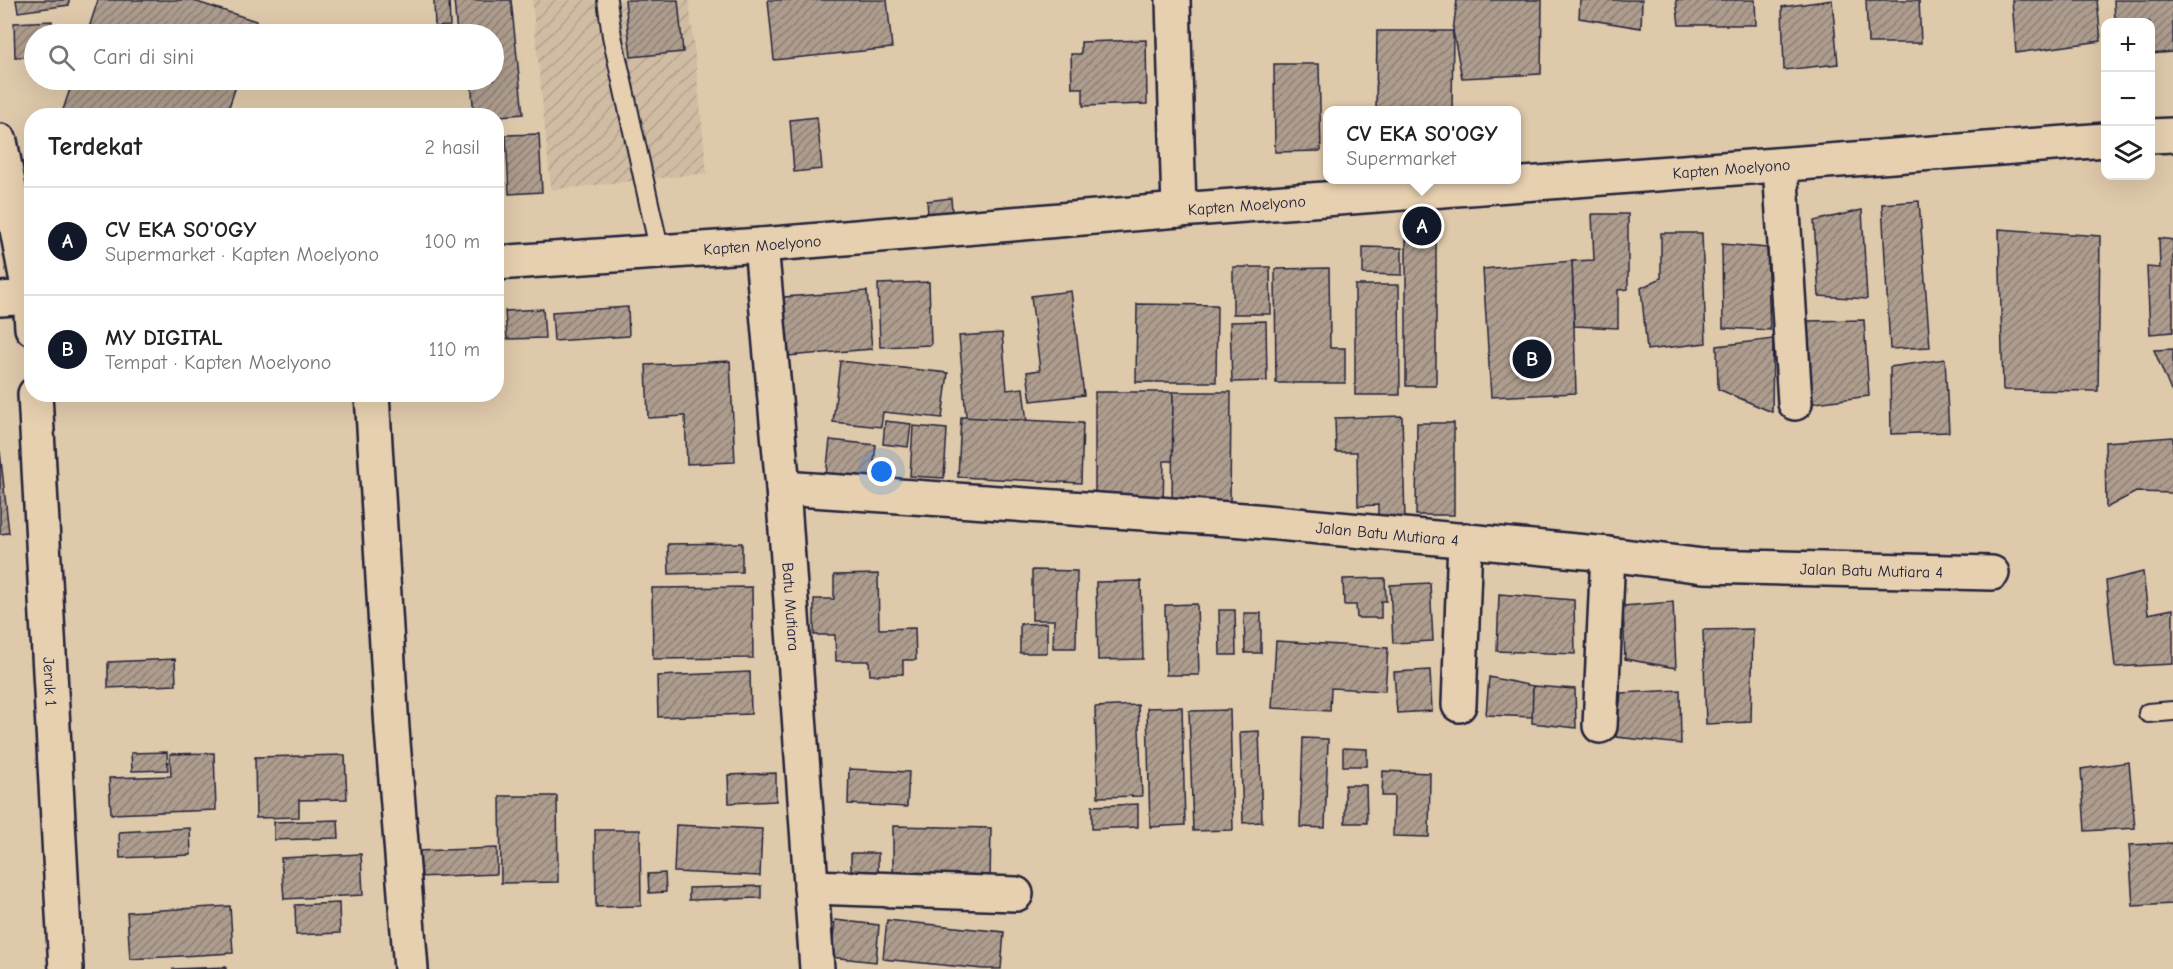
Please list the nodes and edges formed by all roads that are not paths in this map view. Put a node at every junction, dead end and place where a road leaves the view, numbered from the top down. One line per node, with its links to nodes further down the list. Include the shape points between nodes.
1 (607, 0): 10 (lane)
2 (1173, 0): 8 (street)
3 (2173, 135): 4 (street)
4 (2155, 136)
5 (2101, 140): 7 (street, Kapten Moelyono)
6 (0, 141): 12 (street)
7 (1780, 165): 8 (street, Kapten Moelyono); 15 (street)
8 (1179, 210): 9 (street, Kapten Moelyono)
9 (762, 245): 10 (street, Kapten Moelyono); 16 (street, Batu Mutiara)
10 (660, 253): 11 (street, Kapten Moelyono)
11 (504, 262)
12 (23, 306)
13 (35, 402): 26 (street, Jeruk 1)
14 (372, 402): 27 (street)
15 (1795, 403)
16 (783, 488): 17 (street, Jalan Batu Mutiara 4, via 1244,520); 24 (street, Batu Mutiara)
17 (1465, 540): 18 (street, Jalan Batu Mutiara 4); 20 (street)
18 (1608, 554): 19 (street, Jalan Batu Mutiara 4, via 1703,566); 23 (street)
19 (1992, 573)
20 (1459, 705)
21 (2173, 711): 22 (lane)
22 (2148, 712)
23 (1600, 726)
24 (811, 887): 25 (street); 28 (street, Batu Mutiara)
25 (1016, 894)
26 (66, 969)
27 (411, 969)
28 (817, 969)

